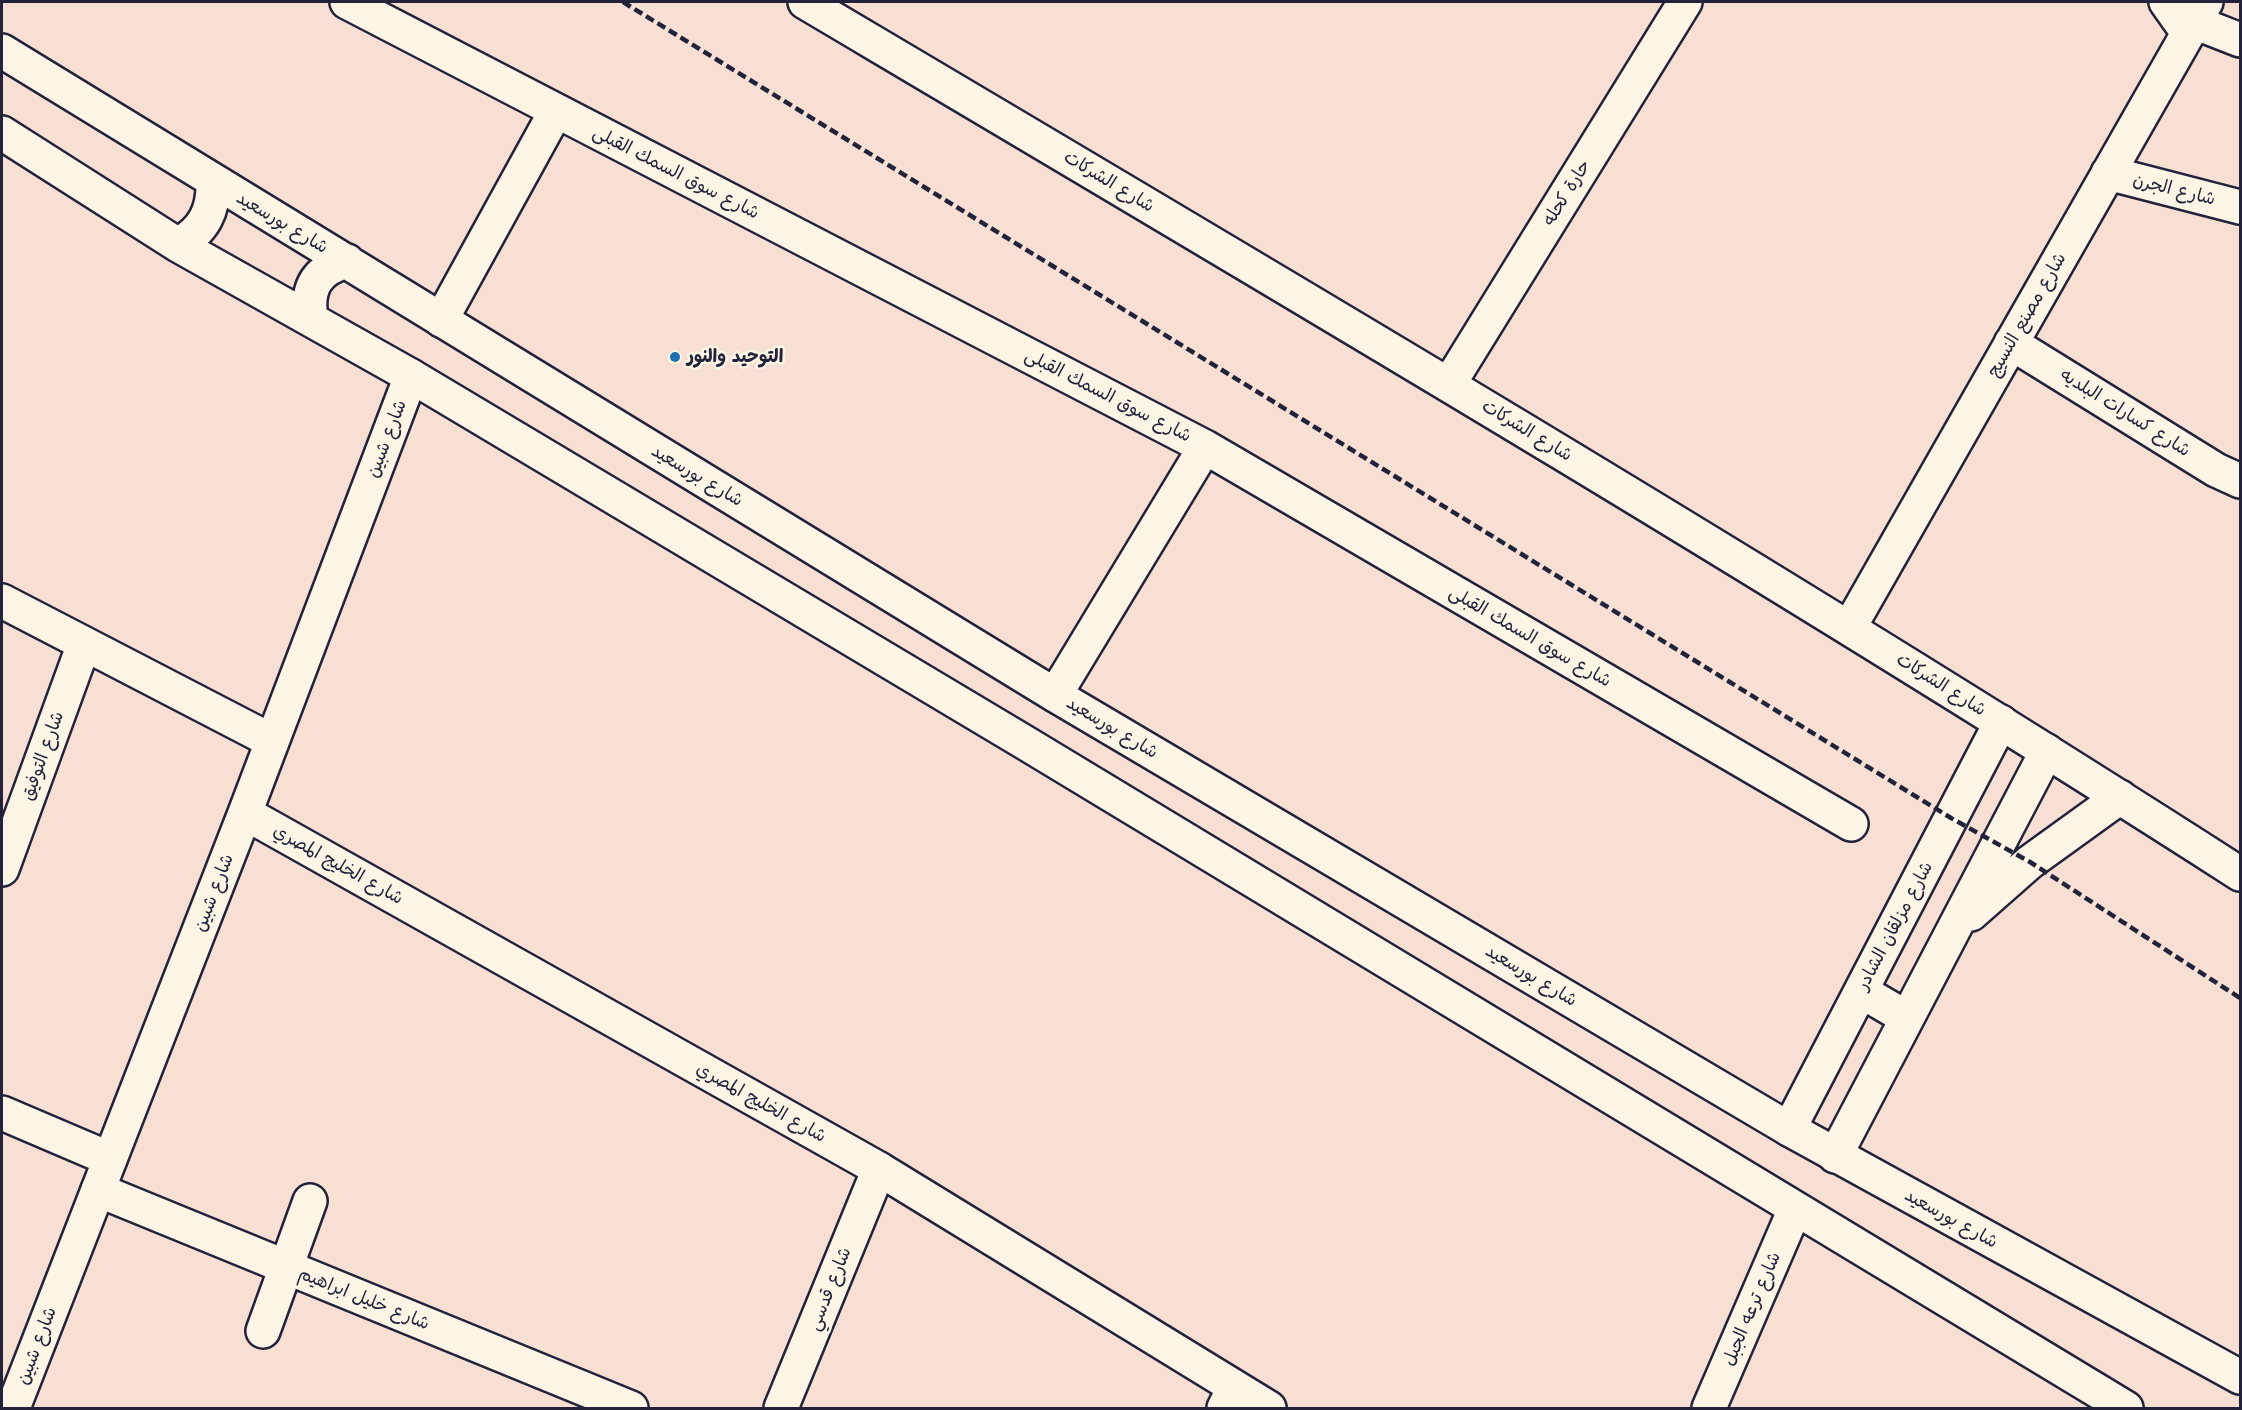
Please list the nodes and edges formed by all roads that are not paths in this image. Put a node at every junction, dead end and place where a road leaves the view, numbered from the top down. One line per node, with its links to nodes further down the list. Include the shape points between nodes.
1 (347, 2): 8 (street, شارع سوق السمك القبلى)
2 (805, 2): 19 (street, شارع الشركات)
3 (1685, 2): 19 (street, حارة كحله)
4 (2166, 2): 5 (street)
5 (2196, 19): 6 (street); 10 (street, شارع مصنع النسيج)
6 (2241, 40)
7 (2, 51): 11 (street, شارع بورسعيد)
8 (556, 111): 16 (street); 20 (street, شارع سوق السمك القبلى)
9 (2, 134): 13 (street)
10 (2108, 173): 12 (street, شارع الجرن); 17 (street, شارع مصنع النسيج)
11 (213, 181): 13 (street, via 212,205 203,226); 14 (street, شارع بورسعيد)
12 (2241, 207)
13 (178, 245): 15 (street)
14 (347, 261): 15 (street, via 320,275 312,289); 16 (street, شارع بورسعيد)
15 (311, 319): 18 (street)
16 (441, 320): 25 (street, شارع بورسعيد)
17 (2011, 343): 21 (street, شارع كسارات البلديه, via 2216,470); 23 (street, شارع مصنع النسيج)
18 (411, 376): 27 (street, شارع شبين); 45 (street)
19 (1449, 384): 23 (street, شارع الشركات)
20 (1205, 447): 25 (street); 32 (street, شارع سوق السمك القبلى)
21 (2241, 481)
22 (2, 601): 24 (street)
23 (1849, 628): 26 (street, شارع الشركات)
24 (84, 644): 27 (street); 30 (street, شارع التوفيق)
25 (1055, 695): 39 (street, شارع بورسعيد)
26 (2001, 723): 28 (street, شارع الشركات); 36 (street, شارع مزلقان الشادر)
27 (272, 741): 31 (street, شارع شبين)
28 (2047, 751): 29 (street, شارع الشركات); 35 (street)
29 (2120, 797): 34 (street, شارع الشركات); 35 (street, via 2030,862)
30 (13, 800): 33 (street, شارع التوفيق)
31 (245, 813): 41 (street, شارع شبين); 42 (street, شارع الخليج المصري)
32 (1851, 824)
33 (2, 869)
34 (2241, 874)
35 (1954, 929): 37 (street)
36 (1861, 991): 37 (street); 39 (street, شارع مزلقان الشادر)
37 (1907, 1018): 40 (street)
38 (2, 1113): 41 (street)
39 (1789, 1130): 40 (street, شارع بورسعيد)
40 (1835, 1156): 48 (street, شارع بورسعيد)
41 (110, 1158): 43 (street, شارع شبين)
42 (879, 1169): 49 (street, شارع الخليج المصري); 52 (street, شارع قدسي)
43 (98, 1190): 46 (street, شارع خليل ابراهيم); 50 (street, شارع شبين)
44 (310, 1201): 46 (street)
45 (1795, 1209): 54 (street, شارع ترعه الجبل); 55 (street)
46 (286, 1267): 47 (street); 51 (street, شارع خليل ابراهيم)
47 (263, 1331)
48 (2241, 1377)
49 (1229, 1398): 53 (street, شارع الخليج المصري)
50 (13, 1408)
51 (631, 1408)
52 (781, 1408)
53 (1269, 1408)
54 (1709, 1408)
55 (2126, 1408)

